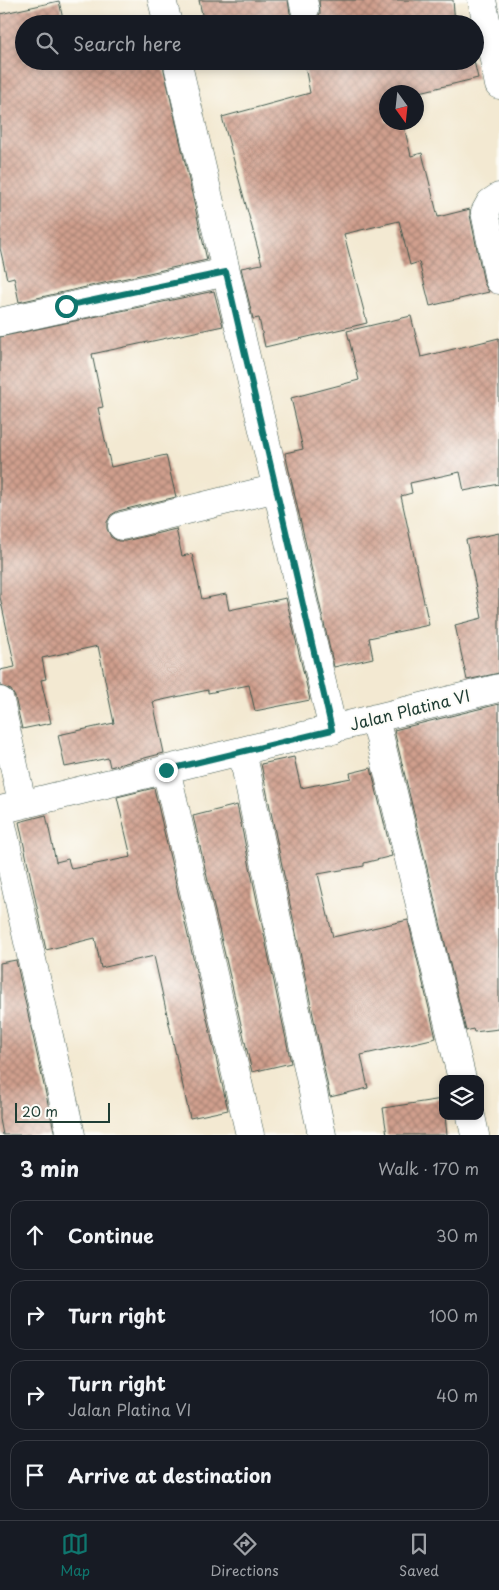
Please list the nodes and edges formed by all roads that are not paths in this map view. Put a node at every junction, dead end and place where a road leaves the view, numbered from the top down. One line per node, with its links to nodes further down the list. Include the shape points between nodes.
1 (162, 0): 3 (street)
2 (482, 0): 5 (street)
3 (166, 15)
4 (179, 70): 7 (street)
5 (499, 85)
6 (499, 197): 8 (street, via 485,212)
7 (226, 272): 9 (street); 10 (street)
8 (499, 280)
9 (0, 322)
10 (276, 488): 11 (street); 15 (street)
11 (122, 526)
12 (499, 688): 14 (street, Jalan Platina VI)
13 (0, 701): 18 (street)
14 (375, 718): 15 (street, Jalan Platina VI); 19 (street)
15 (332, 730): 16 (street, Jalan Platina VI)
16 (242, 751): 17 (street, Jalan Platina VI); 23 (street)
17 (166, 770): 18 (street, Jalan Platina VI); 22 (street)
18 (7, 810): 21 (street)
19 (461, 1075)
20 (472, 1120): 24 (street)
21 (71, 1135)
22 (250, 1135)
23 (322, 1135)
24 (475, 1135)

